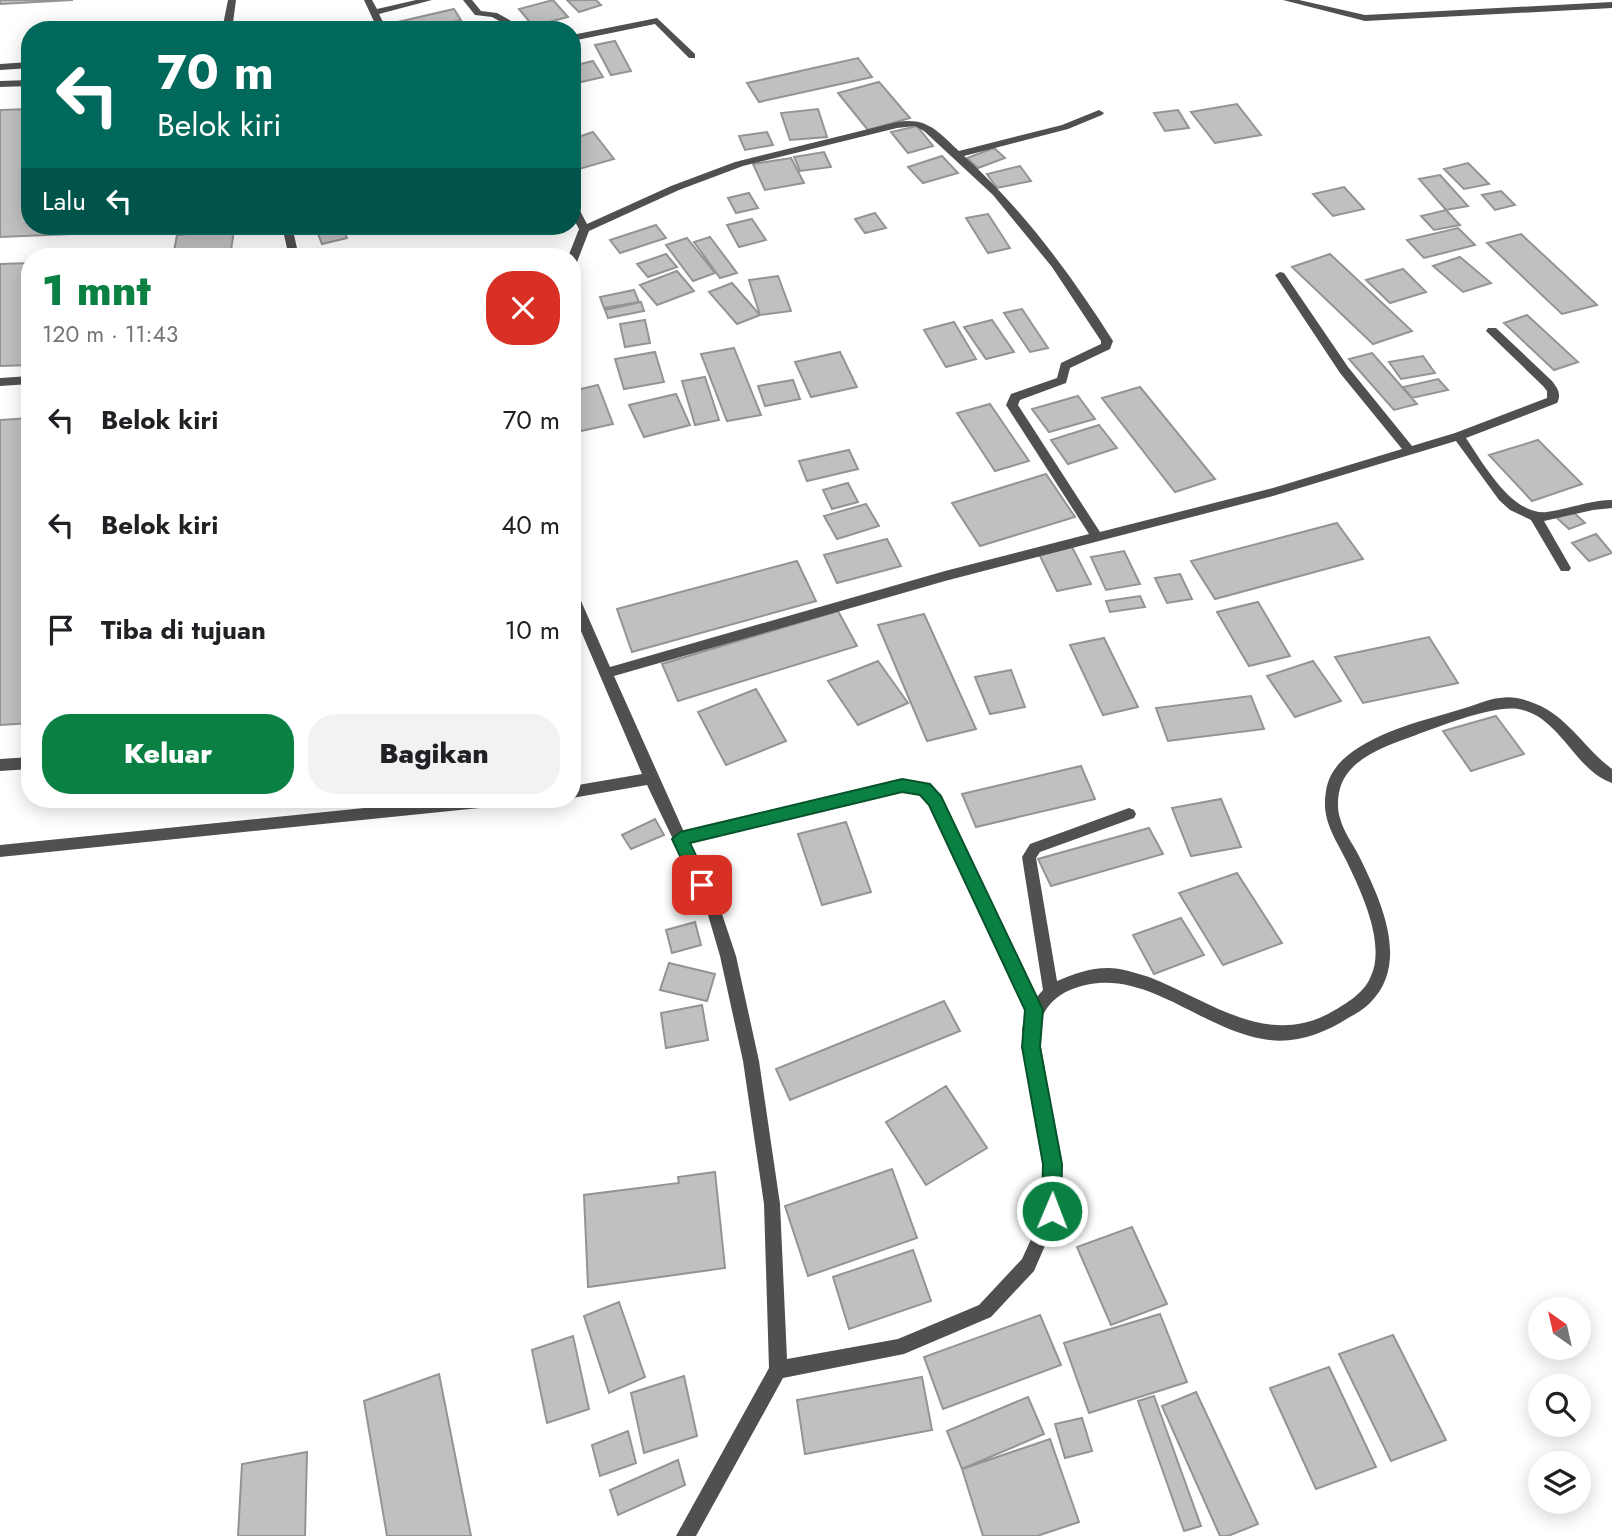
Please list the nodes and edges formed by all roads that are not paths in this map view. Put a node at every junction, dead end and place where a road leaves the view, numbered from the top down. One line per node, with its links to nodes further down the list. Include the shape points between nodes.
1 (232, 0): 8 (street)
2 (368, 0): 7 (street)
3 (428, 0): 7 (street)
4 (467, 0): 10 (street, via 478,13)
5 (1287, 0): 6 (street, via 1365,18)
6 (1612, 5)
7 (374, 12): 9 (street)
8 (228, 21)
9 (378, 21)
10 (506, 21)
11 (581, 36): 12 (street, via 657,21)
12 (692, 56)
13 (21, 66): 14 (street)
14 (0, 67)
15 (21, 83): 16 (street)
16 (0, 84)
17 (1099, 113): 18 (street, via 1065,127)
18 (957, 155): 20 (street, via 925,127 897,125 739,164); 30 (street, via 1029,230 1108,341 1065,366 1062,380 1016,397 1012,405)
19 (581, 223): 20 (street)
20 (584, 229): 21 (street)
21 (577, 248)
22 (1280, 275): 27 (street, via 1344,369)
23 (1492, 331): 26 (street, via 1555,396)
24 (21, 381): 25 (street)
25 (0, 382)
26 (1460, 436): 27 (street); 29 (street, via 1499,492 1517,509)
27 (1409, 450): 30 (street, via 1273,492)
28 (1612, 504): 29 (street)
29 (1535, 517): 31 (street)
30 (1097, 535): 33 (street)
31 (1564, 568)
32 (581, 614): 33 (street)
33 (607, 673): 37 (street)
34 (21, 764): 35 (street)
35 (0, 765)
36 (1612, 777): 43 (street, via 1537,709 1513,701 1382,743 1350,760 1333,786 1332,818 1377,915 1384,949 1379,976 1367,997 1327,1023 1296,1033 1264,1032 1110,974 1070,981)
37 (651, 778): 38 (street); 41 (street)
38 (581, 790)
39 (422, 808): 42 (street)
40 (1129, 814): 43 (street, via 1039,846 1029,857)
41 (680, 839): 44 (street, via 902,786 925,789 935,801); 45 (street, via 713,908 751,1061 772,1204)
42 (0, 852)
43 (1051, 992): 44 (street)
44 (1034, 1010): 45 (street, via 1031,1047 1053,1164 1052,1211 1028,1265 985,1311 898,1348)
45 (778, 1370): 46 (street)
46 (686, 1536)

